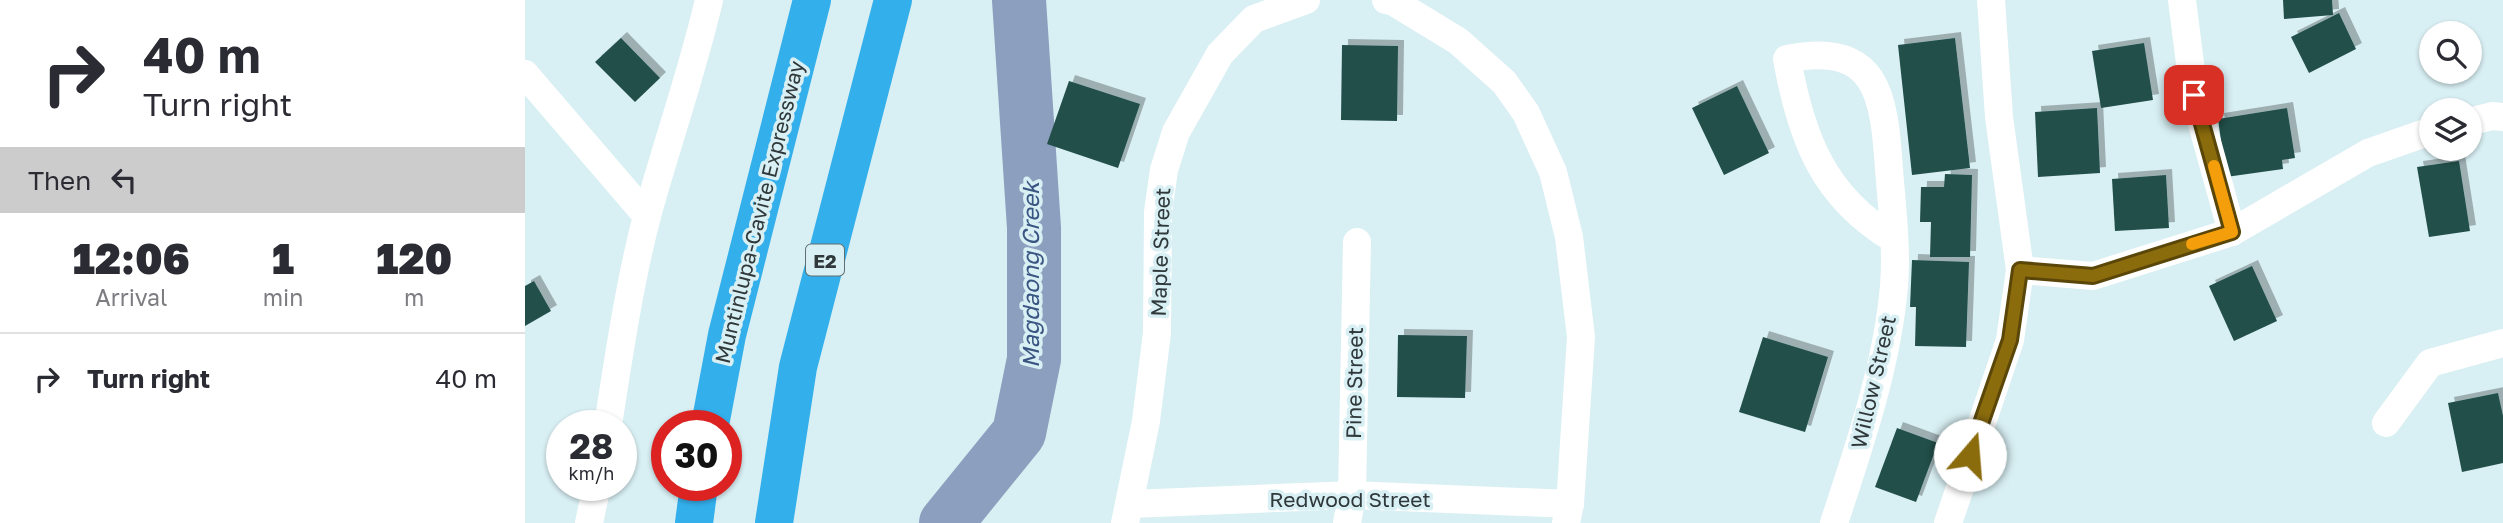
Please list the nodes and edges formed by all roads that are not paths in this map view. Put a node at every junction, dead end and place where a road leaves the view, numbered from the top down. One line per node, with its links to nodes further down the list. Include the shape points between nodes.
1 (709, 0): 13 (street)
2 (812, 0): 20 (highway, Muntinlupa-Cavite Expressway, via 727,335)
3 (893, 0): 29 (highway, E2, via 798,368)
4 (1306, 0): 8 (street, Maple Street)
5 (1386, 0): 26 (street, via 1458,41 1504,82 1526,113 1553,172 1569,237 1581,337)
6 (1991, 0): 17 (street, via 1999,117)
7 (2182, 0): 14 (street, via 2194,95)
8 (1246, 10): 25 (street, Maple Street, via 1199,87 1176,132 1164,170 1158,212 1157,333)
9 (525, 74): 13 (street)
10 (2503, 117): 11 (street)
11 (2482, 119)
12 (2419, 135): 14 (street, via 2368,153)
13 (647, 216): 19 (street)
14 (2232, 232): 17 (street, via 2093,276)
15 (1894, 239): 15 (street, Willow Street, via 1886,126 1870,78 1856,64 1836,55 1787,59 1797,109 1826,176 1868,224); 31 (street, Willow Street, via 1894,286 1885,344)
16 (1357, 242): 22 (street, Pine Street)
17 (2020, 270): 32 (street, via 2010,340)
18 (2503, 343): 21 (street, via 2430,363)
19 (610, 410)
20 (713, 410)
21 (2386, 423)
22 (1352, 495): 25 (street, Redwood Street); 26 (street, Redwood Street); 30 (street, Pine Street)
23 (594, 501): 27 (street)
24 (697, 501): 28 (highway)
25 (1128, 513)
26 (1568, 513)
27 (589, 523)
28 (694, 523)
29 (774, 523)
30 (1347, 523)
31 (1834, 523)
32 (1948, 523)

